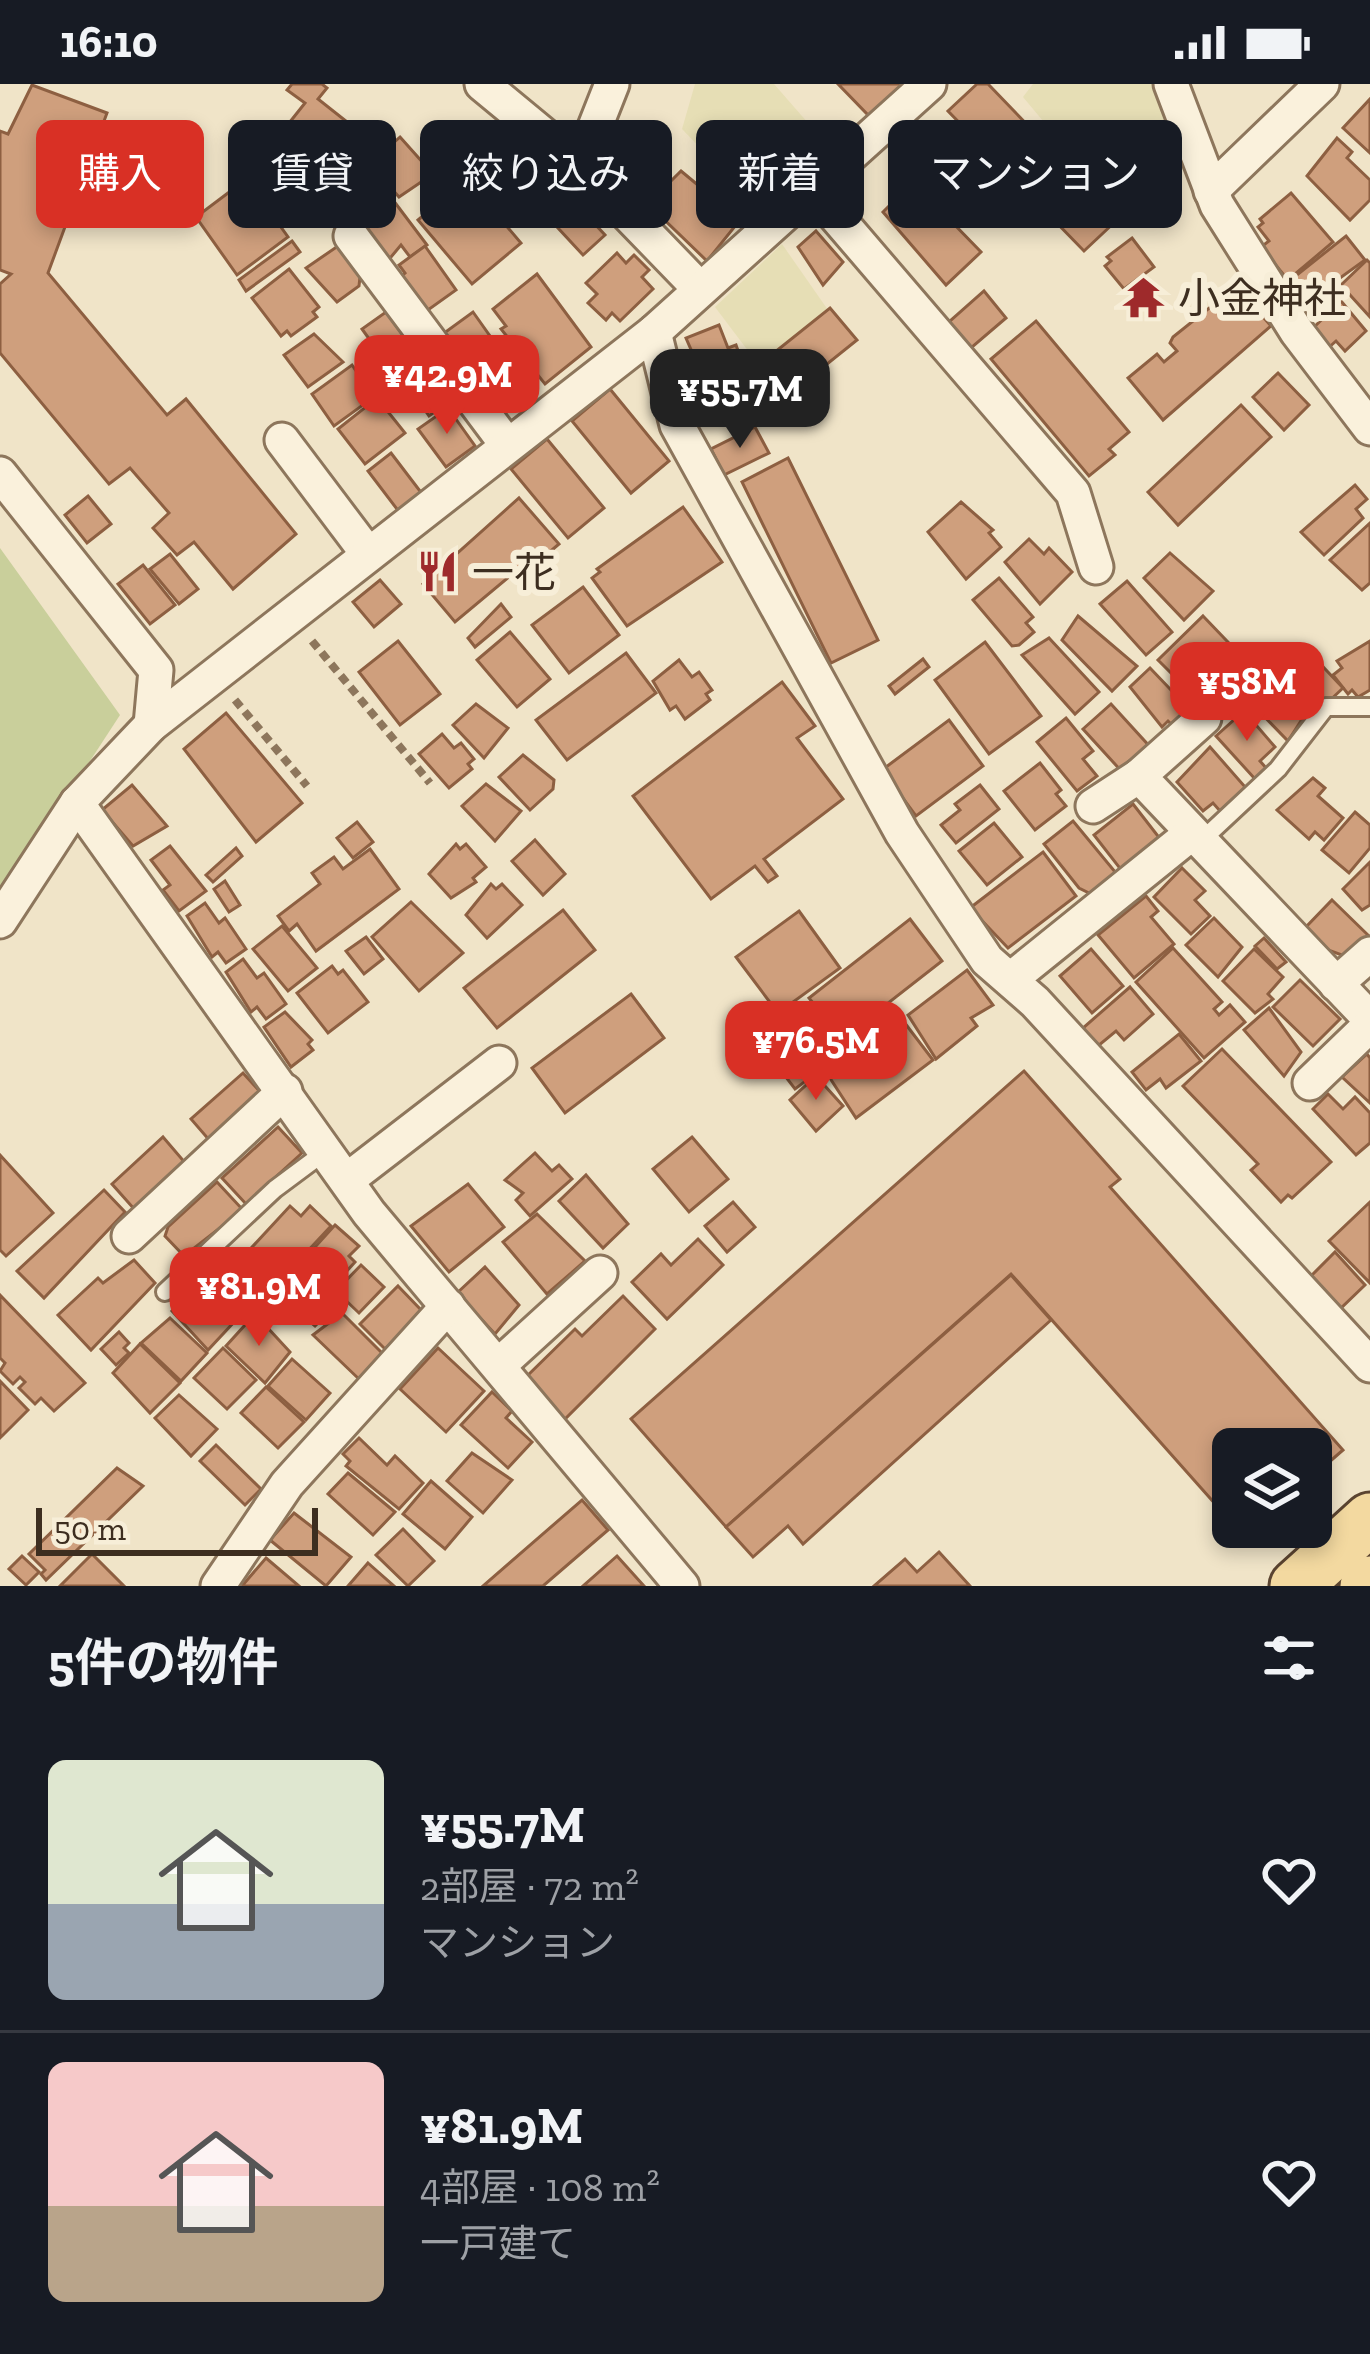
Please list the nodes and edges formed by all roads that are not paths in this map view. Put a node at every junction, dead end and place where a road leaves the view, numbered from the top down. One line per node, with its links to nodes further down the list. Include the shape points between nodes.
1 (482, 84): 6 (street)
2 (611, 84): 7 (street)
3 (929, 84): 8 (street)
4 (1171, 84): 9 (street)
5 (1322, 84): 9 (street)
6 (526, 120)
7 (597, 120)
8 (864, 146)
9 (1211, 191): 16 (street, via 1297,332)
10 (641, 228): 14 (street)
11 (771, 228): 14 (street)
12 (846, 228): 20 (street, via 1073,493 1089,574)
13 (351, 236): 18 (street, via 369,287)
14 (698, 287): 15 (street)
15 (654, 332): 18 (street); 31 (street, via 677,425 881,795 987,960)
16 (1370, 428)
17 (282, 440): 21 (street)
18 (507, 446): 21 (street)
19 (0, 474): 24 (street, via 156,670)
20 (1123, 543)
21 (368, 554): 24 (street)
22 (1370, 706): 28 (lane, via 1326,707 1278,769)
23 (1204, 718): 25 (street)
24 (151, 725): 26 (street)
25 (1139, 776): 27 (street); 28 (street)
26 (77, 803): 29 (street); 36 (street)
27 (1093, 806)
28 (1196, 837): 31 (street); 32 (street)
29 (0, 921)
30 (1370, 954): 32 (street)
31 (1011, 980): 44 (street)
32 (1336, 984): 33 (street)
33 (1370, 1022): 34 (street)
34 (1310, 1083)
35 (487, 1085): 38 (street)
36 (286, 1091): 37 (street); 39 (street)
37 (326, 1150): 38 (street); 41 (lane)
38 (347, 1180): 42 (street)
39 (139, 1238)
40 (600, 1273): 43 (street)
41 (165, 1292)
42 (448, 1306): 43 (street); 46 (street, via 287,1484)
43 (499, 1365): 47 (street)
44 (1370, 1365)
45 (1370, 1519): 48 (main road)
46 (218, 1586)
47 (682, 1586)
48 (1296, 1586)

